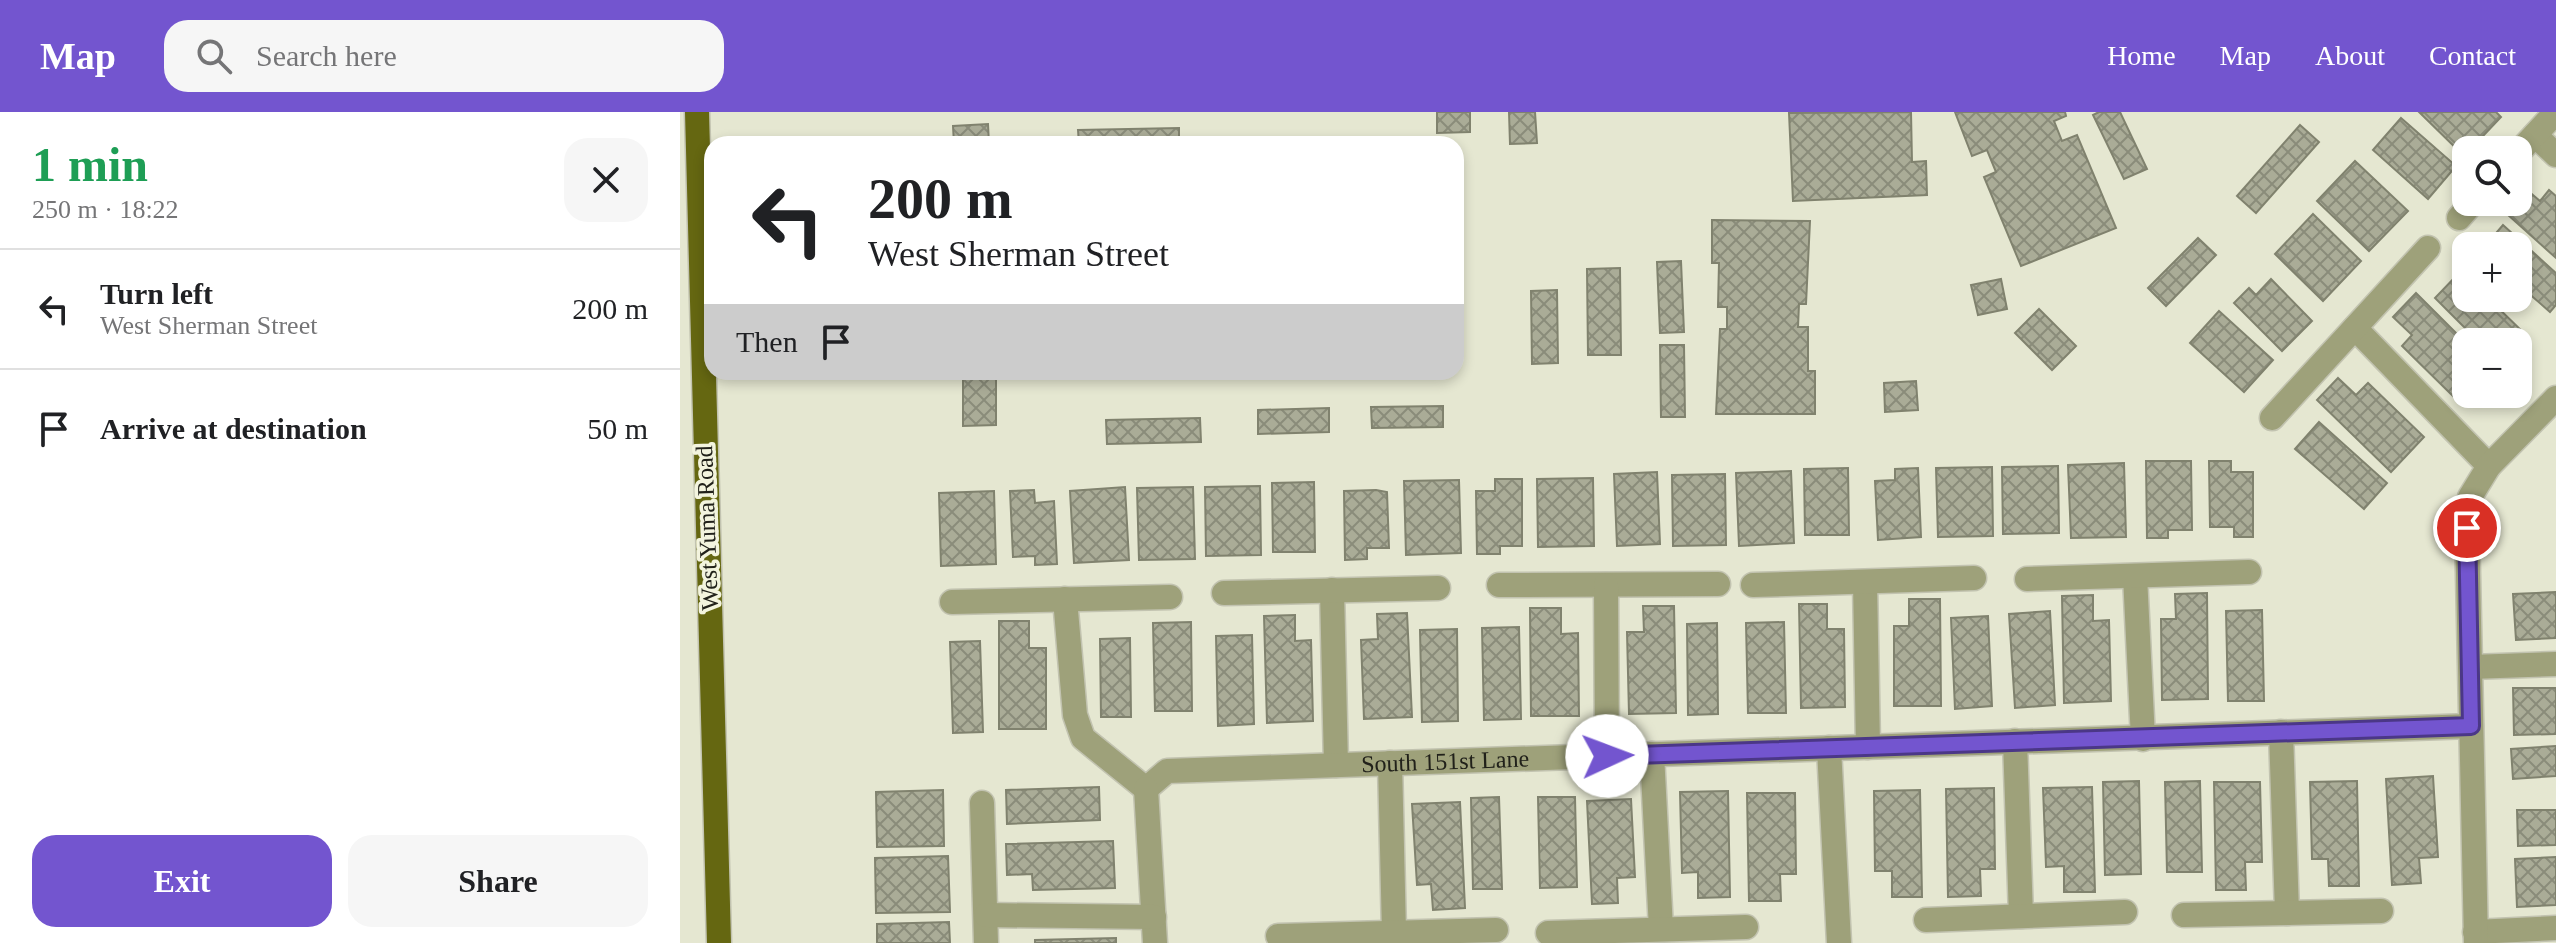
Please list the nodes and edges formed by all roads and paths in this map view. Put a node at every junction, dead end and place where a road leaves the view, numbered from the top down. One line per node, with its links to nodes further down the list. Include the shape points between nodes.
1 (697, 112): 8 (main road, West Yuma Road)
2 (2556, 112): 3 (street)
3 (2532, 138)
4 (2532, 146): 5 (street)
5 (2556, 155)
6 (2428, 248): 7 (street)
7 (2355, 328): 11 (street); 12 (street)
8 (704, 376)
9 (704, 380): 58 (main road, West Yuma Road)
10 (2556, 398): 12 (street)
11 (2272, 418)
12 (2489, 466): 29 (street, via 2470,497 2467,528)
13 (2249, 572): 14 (street)
14 (2135, 576): 16 (street); 32 (street)
15 (1974, 578): 17 (street)
16 (2027, 579)
17 (1865, 582): 21 (street); 34 (street)
18 (1718, 584): 20 (street)
19 (1499, 585): 20 (street)
20 (1606, 585): 37 (street)
21 (1753, 585)
22 (1438, 588): 23 (street)
23 (1332, 590): 24 (street); 39 (street)
24 (1224, 593)
25 (1170, 597): 26 (street)
26 (1065, 599): 27 (street); 40 (street, via 1075,715 1083,738)
27 (952, 602)
28 (2556, 664): 29 (street)
29 (2471, 667): 30 (street)
30 (2471, 726): 31 (street, South 151st Lane); 57 (street)
31 (2281, 732): 32 (street, South 151st Lane); 44 (street)
32 (2143, 739): 33 (street, South 151st Lane)
33 (2015, 741): 34 (street, South 151st Lane); 47 (street)
34 (1868, 747): 35 (street, South 151st Lane)
35 (1829, 748): 36 (street, South 151st Lane); 61 (street)
36 (1652, 754): 37 (street, South 151st Lane); 52 (street)
37 (1607, 756): 38 (street, South 151st Lane)
38 (1390, 763): 39 (street, South 151st Lane); 54 (street)
39 (1336, 765): 40 (street, South 151st Lane, via 1167,771)
40 (1146, 789): 48 (street)
41 (982, 803): 45 (street)
42 (2381, 911): 44 (street)
43 (2125, 912): 47 (street)
44 (2287, 913): 46 (street)
45 (986, 915): 48 (street); 59 (street)
46 (2184, 915)
47 (2021, 916): 49 (street)
48 (1154, 917): 60 (street)
49 (1926, 920)
50 (1746, 927): 52 (street)
51 (2556, 928): 57 (street)
52 (1661, 929): 55 (street)
53 (1496, 930): 54 (street)
54 (1394, 933): 56 (street)
55 (1548, 933)
56 (1278, 936)
57 (2476, 937)
58 (719, 943)
59 (986, 943)
60 (1155, 943)
61 (1839, 943)

